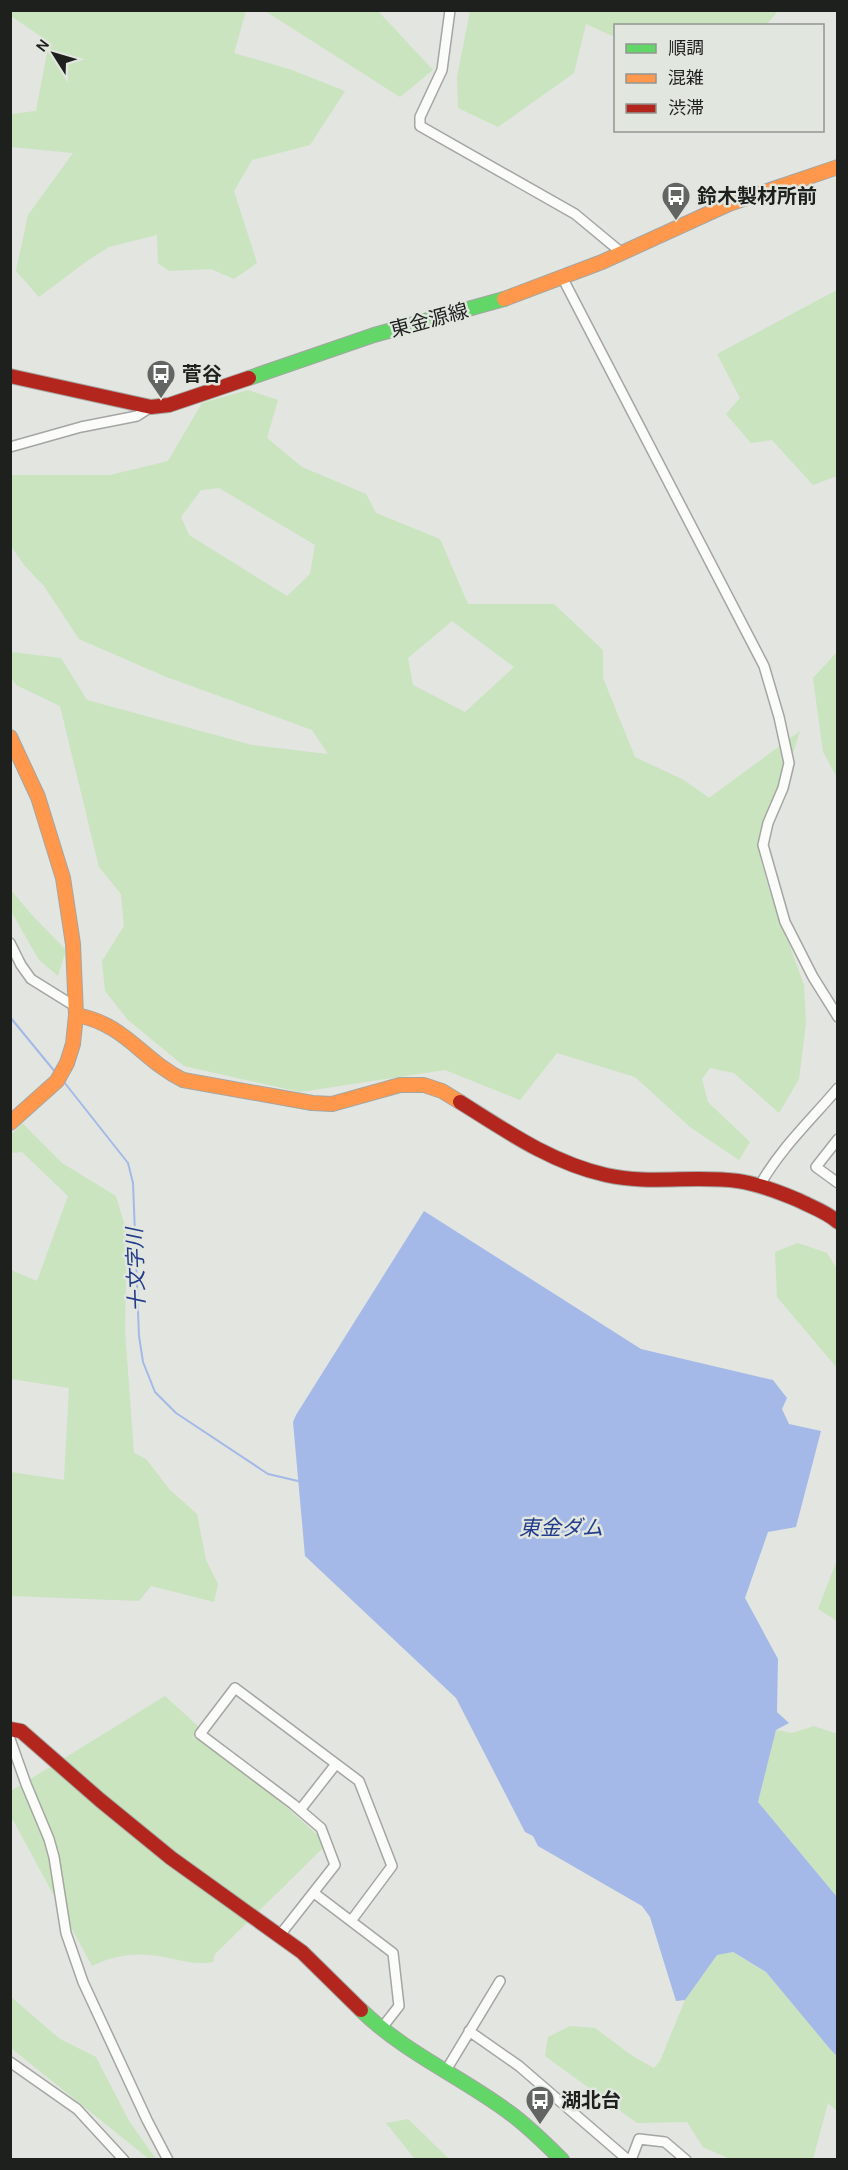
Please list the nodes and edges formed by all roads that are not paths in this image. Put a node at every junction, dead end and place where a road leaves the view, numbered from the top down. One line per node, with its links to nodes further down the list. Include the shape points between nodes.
1 (450, 10): 3 (street, via 442,70 420,117 420,126 575,214)
2 (837, 167): 3 (street, 東金源線, via 729,204)
3 (622, 253): 4 (street, 東金源線)
4 (562, 277): 6 (street, 東金源線, via 509,297 374,335 169,405); 11 (street, via 764,666 789,763 763,845 785,922)
5 (10, 376): 6 (street, 東金源線)
6 (151, 407): 7 (street, via 137,416)
7 (10, 447)
8 (10, 737): 10 (street, via 38,797 63,878 73,944)
9 (10, 943): 10 (street, via 31,979)
10 (76, 1011): 13 (street, via 72,1044 57,1081); 16 (street, via 119,1032 183,1080 332,1104 400,1085 424,1085 442,1091 540,1149 585,1170 630,1179 711,1179)
11 (837, 1017)
12 (837, 1088): 16 (street, via 798,1132)
13 (11, 1121)
14 (837, 1139): 15 (street, via 816,1167)
15 (837, 1183)
16 (760, 1185): 17 (street)
17 (835, 1215)
18 (10, 1729): 24 (street, via 21,1731 162,1850)
19 (10, 1739): 31 (street, via 49,1839 66,1933 83,1982)
20 (336, 1764): 21 (street); 21 (street, via 235,1688 200,1734); 23 (street, via 359,1781 392,1866)
21 (300, 1810): 22 (street, via 321,1828 335,1865)
22 (314, 1893): 23 (street); 24 (street)
23 (351, 1921): 26 (street, via 393,1953 399,2006)
24 (280, 1935): 26 (street)
25 (500, 1981): 27 (street)
26 (381, 2029): 29 (street)
27 (469, 2031): 29 (street); 33 (street, via 519,2066)
28 (10, 2062): 30 (street, via 77,2109)
29 (445, 2072): 32 (street, via 508,2112)
30 (124, 2160)
31 (168, 2160)
32 (562, 2160)
33 (630, 2160): 34 (street, via 639,2139 665,2142)
34 (686, 2160)

